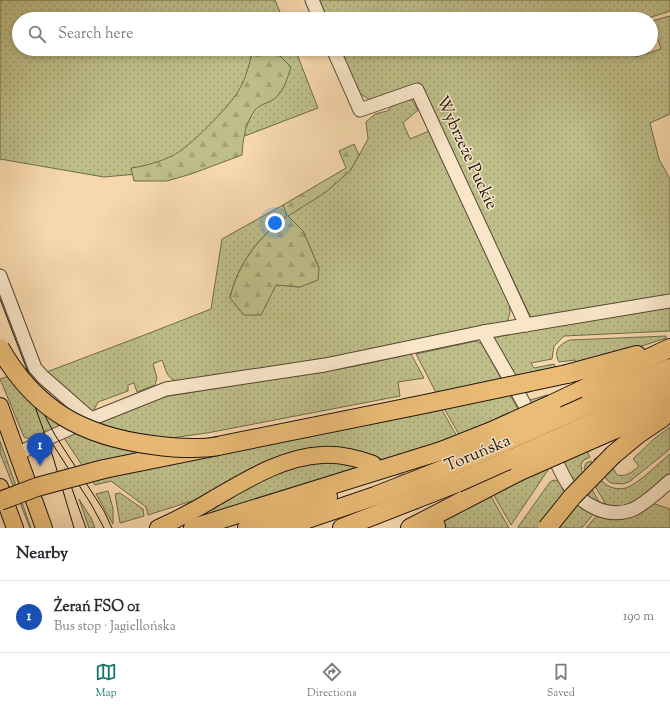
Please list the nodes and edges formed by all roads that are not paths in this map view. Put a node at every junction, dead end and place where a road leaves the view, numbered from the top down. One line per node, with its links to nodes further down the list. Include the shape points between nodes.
1 (312, 0): 2 (lane)
2 (317, 12)
3 (336, 56): 6 (lane, Wybrzeże Puckie, via 360,110 417,90)
4 (0, 276): 19 (lane, via 35,368)
5 (670, 301): 6 (lane)
6 (526, 325): 7 (lane)
7 (483, 332): 19 (lane, via 324,365 166,389); 25 (lane, via 568,484 581,499 602,510 625,512 640,505)
8 (670, 345): 20 (highway, bridge, via 567,374)
9 (0, 348): 20 (highway, bridge, via 18,375 40,399 60,414 91,431 124,441 163,447)
10 (670, 348): 18 (highway)
11 (670, 368): 13 (lane); 15 (highway, Toruńska)
12 (670, 386): 13 (lane); 15 (highway, Toruńska)
13 (633, 394): 15 (lane)
14 (0, 406): 22 (main road)
15 (606, 406): 18 (highway, Toruńska)
16 (670, 406): 18 (highway)
17 (670, 412): 35 (highway, bridge, via 613,455 572,497)
18 (590, 414): 21 (highway, bridge, via 494,430); 24 (highway, Toruńska, bridge); 34 (highway, bridge, via 520,472)
19 (91, 419): 22 (lane)
20 (219, 446): 26 (highway, bridge, via 104,470)
21 (442, 451): 27 (highway); 31 (highway)
22 (18, 454): 29 (main road)
23 (373, 464): 27 (main road, via 334,455 296,459 252,478)
24 (453, 475): 32 (highway, Toruńska, via 375,496); 33 (highway, Toruńska)
25 (670, 481)
26 (1, 497): 28 (main road)
27 (186, 523): 30 (main road)
28 (15, 528)
29 (44, 528)
30 (158, 528)
31 (247, 528)
32 (281, 528)
33 (342, 528)
34 (410, 528)
35 (547, 528)

